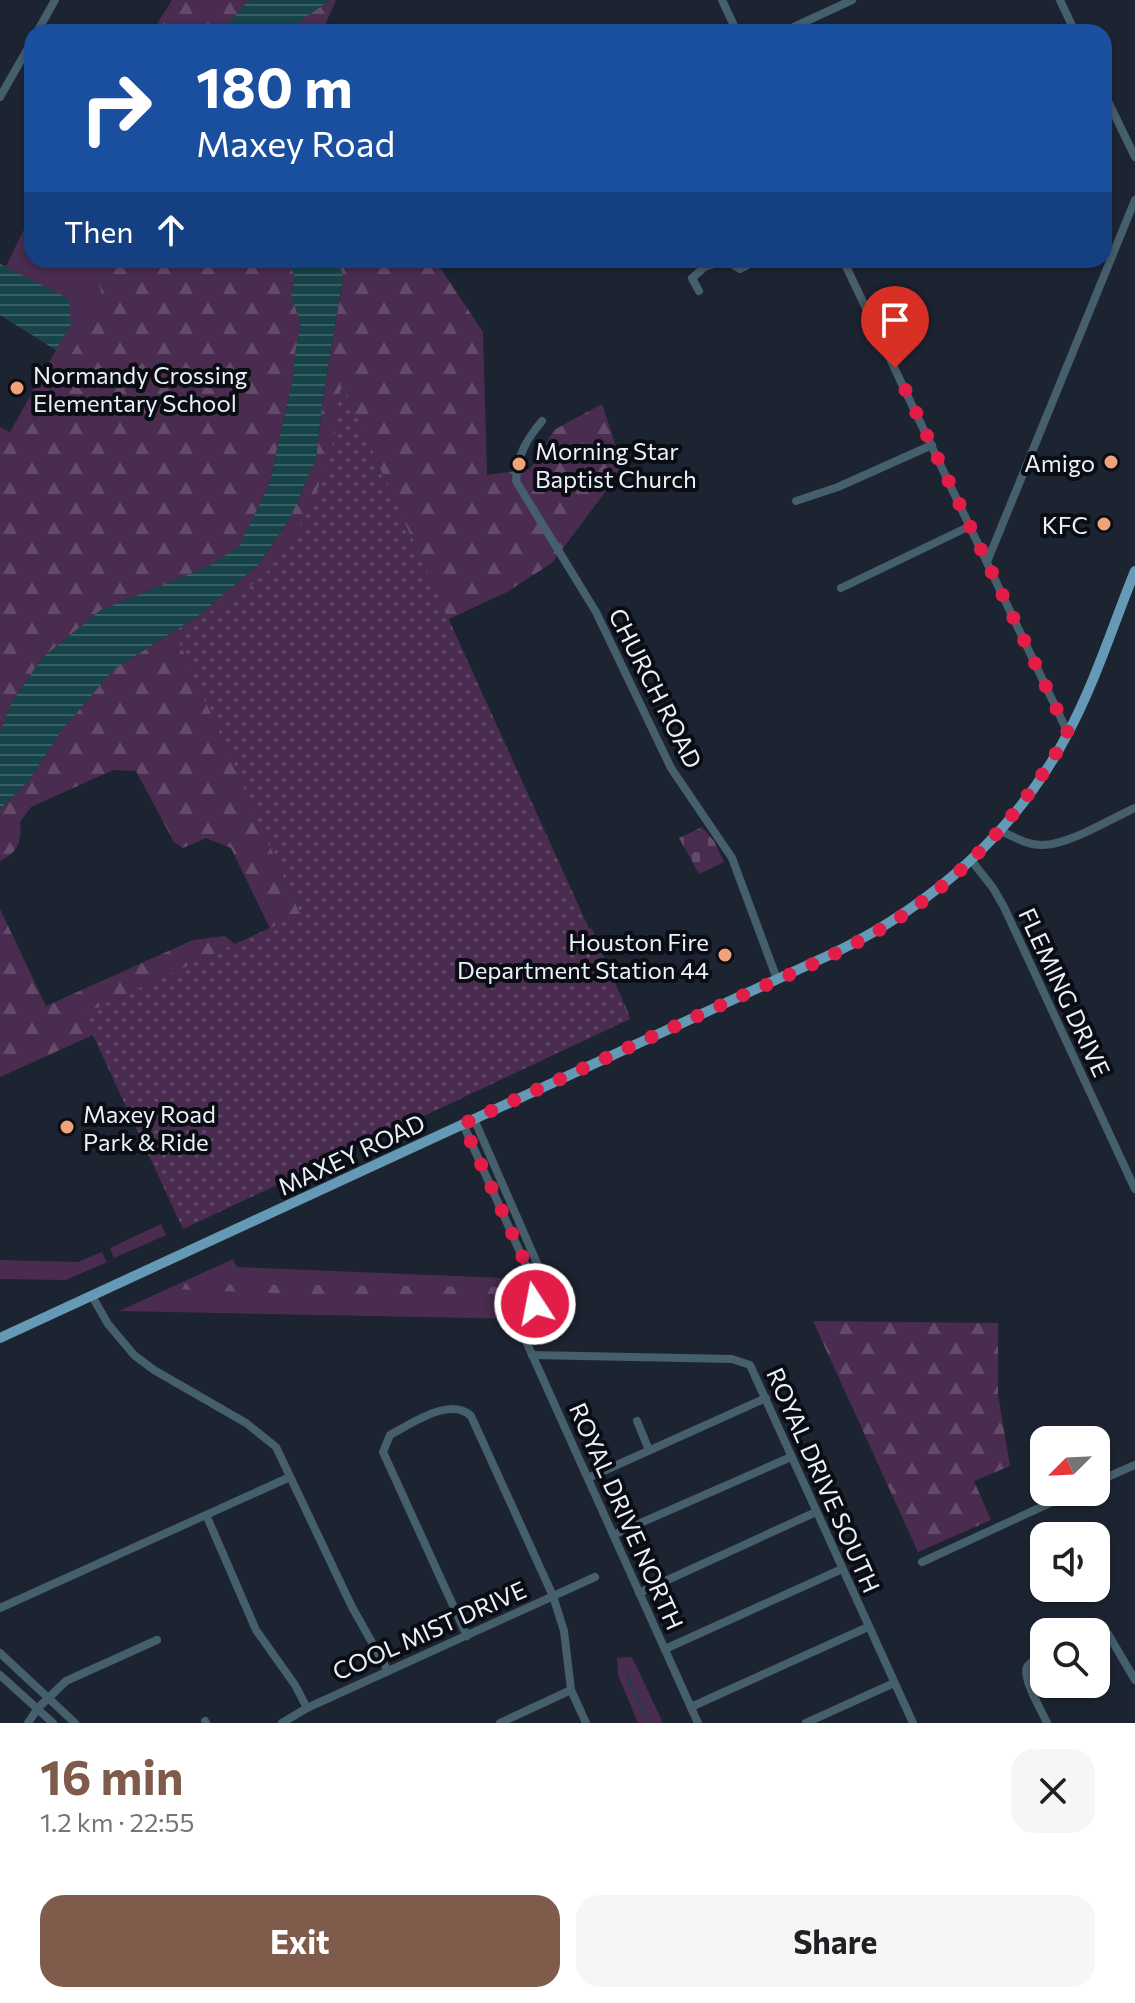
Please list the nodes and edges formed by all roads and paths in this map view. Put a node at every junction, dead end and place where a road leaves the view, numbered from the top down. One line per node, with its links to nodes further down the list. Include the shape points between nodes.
1 (55, 0): 5 (street)
2 (722, 0): 6 (street)
3 (852, 0): 7 (street)
4 (1060, 0): 8 (street)
5 (42, 24)
6 (733, 24)
7 (800, 24)
8 (1071, 24)
9 (24, 55): 10 (street)
10 (0, 97)
11 (1112, 110): 12 (street)
12 (1135, 157)
13 (1135, 200): 14 (street)
14 (1112, 256)
15 (704, 268): 18 (street, via 692,278)
16 (847, 268): 20 (street)
17 (1107, 268): 23 (street)
18 (699, 291)
19 (542, 421): 30 (street, CHURCH ROAD, via 526,439 516,481 596,612 671,768 732,858)
20 (932, 445): 21 (street); 22 (street)
21 (796, 501)
22 (970, 526): 23 (street); 25 (street)
23 (987, 562): 26 (street)
24 (1135, 571): 26 (main road, MAXEY ROAD)
25 (841, 588)
26 (1068, 733): 28 (main road, MAXEY ROAD)
27 (1135, 808): 28 (street, via 1046,845)
28 (1001, 831): 29 (main road, MAXEY ROAD)
29 (971, 860): 30 (main road, MAXEY ROAD, via 879,930); 33 (street, FLEMING DRIVE, via 1004,907)
30 (777, 979): 31 (main road, MAXEY ROAD)
31 (474, 1119): 32 (main road, MAXEY ROAD); 34 (street, ROYAL DRIVE NORTH)
32 (463, 1124): 35 (street, ROYAL DRIVE NORTH); 36 (main road, MAXEY ROAD)
33 (1135, 1189)
34 (509, 1197): 35 (street); 37 (street, ROYAL DRIVE NORTH, via 544,1279 544,1301)
35 (498, 1202): 37 (street, ROYAL DRIVE NORTH, via 536,1288)
36 (92, 1296): 38 (main road, MAXEY ROAD); 46 (street, via 134,1355 246,1423 276,1447)
37 (529, 1325): 39 (street, ROYAL DRIVE NORTH, via 525,1339)
38 (0, 1338)
39 (532, 1355): 40 (street, ROYAL DRIVE SOUTH, via 732,1359 750,1365); 47 (street, ROYAL DRIVE NORTH)
40 (766, 1398): 42 (street); 43 (street, ROYAL DRIVE SOUTH)
41 (637, 1421): 42 (street)
42 (649, 1450): 47 (street)
43 (791, 1457): 49 (street, ROYAL DRIVE SOUTH); 51 (street)
44 (1135, 1465): 45 (street)
45 (1110, 1476)
46 (290, 1477): 50 (street); 65 (street)
47 (588, 1478): 51 (street, ROYAL DRIVE NORTH)
48 (1044, 1506): 52 (street)
49 (816, 1512): 53 (street, ROYAL DRIVE SOUTH); 55 (street)
50 (207, 1517): 57 (street); 75 (street, via 256,1630)
51 (613, 1535): 55 (street, ROYAL DRIVE NORTH)
52 (922, 1562)
53 (842, 1569): 58 (street, ROYAL DRIVE SOUTH); 62 (street)
54 (595, 1577): 56 (street, COOL MIST DRIVE)
55 (639, 1593): 62 (street, ROYAL DRIVE NORTH)
56 (553, 1596): 59 (street, COOL MIST DRIVE); 59 (street, via 464,1409 452,1407 390,1435 383,1452); 70 (street, via 564,1631)
57 (0, 1608)
58 (868, 1627): 68 (street, ROYAL DRIVE SOUTH); 73 (street)
59 (467, 1636): 65 (street, COOL MIST DRIVE)
60 (1110, 1637): 67 (street)
61 (157, 1640): 71 (street, via 66,1681)
62 (665, 1649): 73 (street, ROYAL DRIVE NORTH)
63 (0, 1653): 71 (street)
64 (1030, 1664): 69 (street)
65 (388, 1671): 75 (street, COOL MIST DRIVE)
66 (0, 1675): 74 (street)
67 (1135, 1680)
68 (894, 1683): 83 (street); 84 (street, ROYAL DRIVE SOUTH)
69 (1030, 1686)
70 (571, 1690): 80 (street); 81 (street)
71 (49, 1698): 74 (street); 78 (street)
72 (1036, 1698): 85 (street)
73 (691, 1707): 82 (street, ROYAL DRIVE NORTH)
74 (38, 1708): 76 (street); 77 (street)
75 (307, 1708): 79 (street, COOL MIST DRIVE)
76 (28, 1723)
77 (53, 1723)
78 (75, 1723)
79 (282, 1723)
80 (500, 1723)
81 (586, 1723)
82 (698, 1723)
83 (806, 1723)
84 (913, 1723)
85 (1047, 1723)

